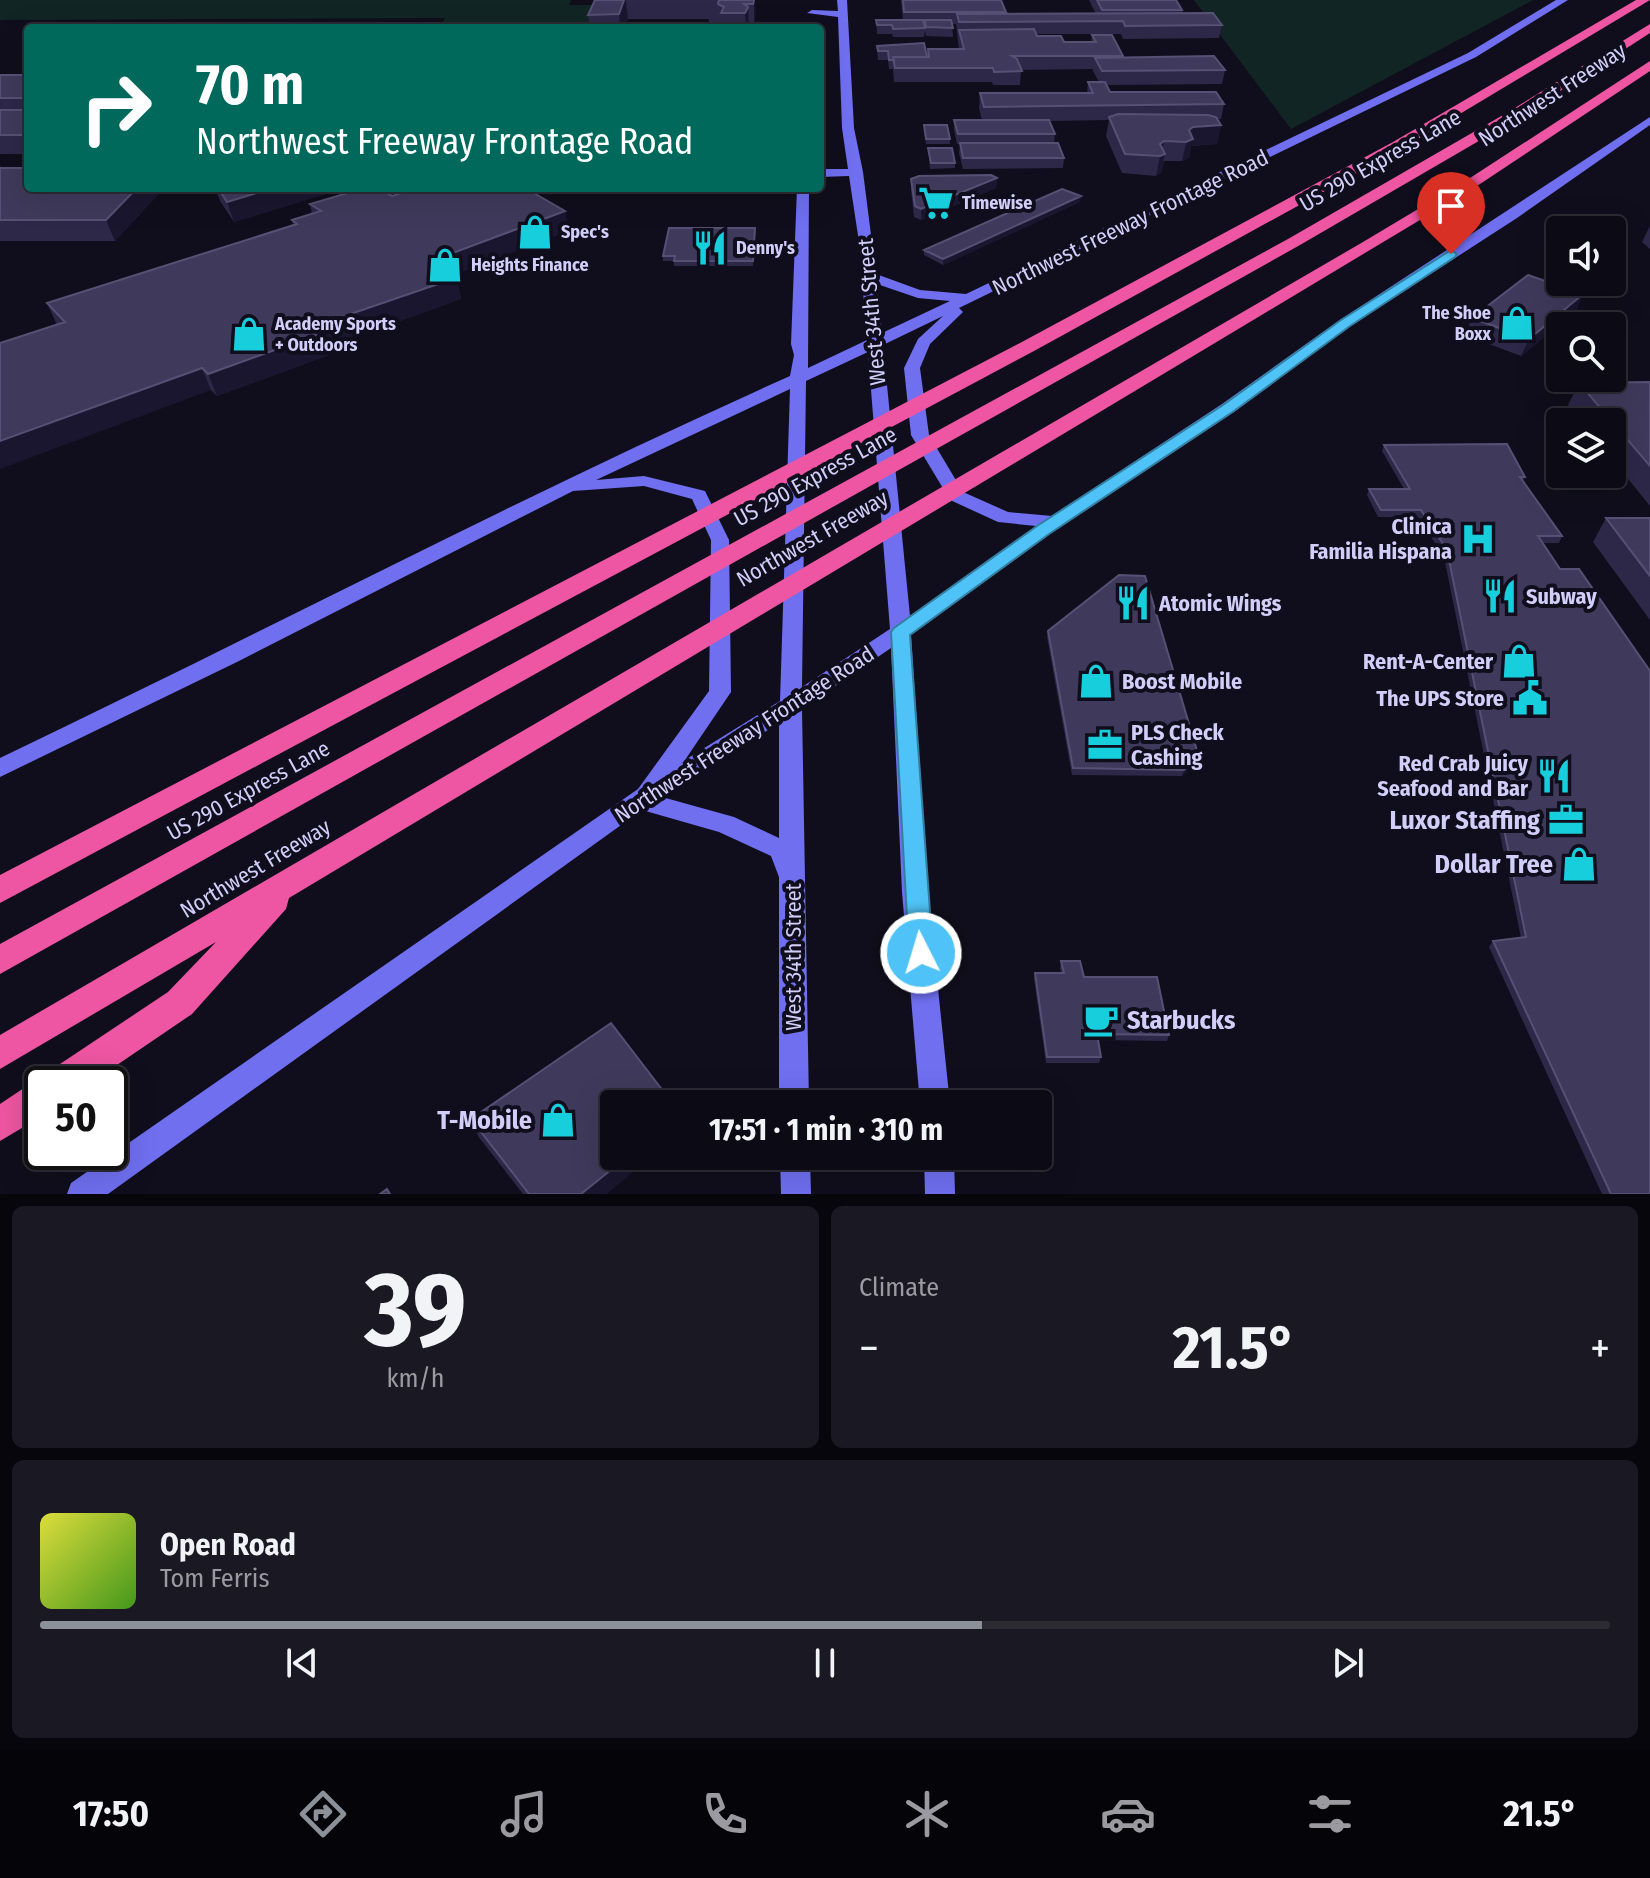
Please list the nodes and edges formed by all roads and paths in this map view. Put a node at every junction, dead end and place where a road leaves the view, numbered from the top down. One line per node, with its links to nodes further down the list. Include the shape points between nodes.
1 (812, 0): 5 (main road)
2 (842, 0): 6 (main road, West 34th Street)
3 (1563, 0): 15 (main road, Northwest Freeway Frontage Road, via 1458,61)
4 (1644, 0): 26 (highway, Northwest Freeway, via 1398,145 1027,347)
5 (812, 13): 6 (main road); 7 (main road)
6 (843, 14): 11 (main road, West 34th Street, via 848,128)
7 (811, 24)
8 (1650, 28): 27 (highway, US 290 Express Lane, via 1417,172)
9 (1650, 65): 24 (highway, Northwest Freeway, via 1475,181)
10 (1650, 120): 19 (main road, Northwest Freeway Frontage Road)
11 (857, 172): 12 (main road); 14 (main road, West 34th Street)
12 (824, 173)
13 (803, 192): 17 (main road, West 34th Street)
14 (868, 276): 15 (main road, via 918,294); 16 (main road, West 34th Street)
15 (971, 298): 16 (main road, Northwest Freeway Frontage Road); 19 (main road, via 923,342 912,368 920,435 956,496 1005,518)
16 (873, 342): 17 (main road, Northwest Freeway Frontage Road); 20 (main road, West 34th Street)
17 (798, 379): 18 (main road, Northwest Freeway Frontage Road); 21 (main road, West 34th Street)
18 (568, 488): 22 (main road, Northwest Freeway Frontage Road); 23 (main road, via 644,481 699,495 720,540 720,692)
19 (1057, 522): 20 (main road, Northwest Freeway Frontage Road)
20 (901, 632): 21 (main road, Northwest Freeway Frontage Road); 31 (main road, West 34th Street, via 915,892)
21 (791, 705): 23 (main road, Northwest Freeway Frontage Road); 25 (main road, West 34th Street)
22 (0, 768)
23 (639, 800): 25 (main road, via 725,824 781,850); 36 (main road, Northwest Freeway Frontage Road)
24 (293, 880): 28 (highway, Northwest Freeway); 29 (highway, via 180,1003)
25 (792, 881): 30 (main road, West 34th Street)
26 (0, 890)
27 (0, 960)
28 (0, 1053)
29 (87, 1066)
30 (794, 1090)
31 (934, 1090)
32 (24, 1108): 33 (highway)
33 (0, 1124)
34 (795, 1170): 37 (main road)
35 (939, 1170): 38 (main road)
36 (82, 1194)
37 (796, 1194)
38 (940, 1194)

